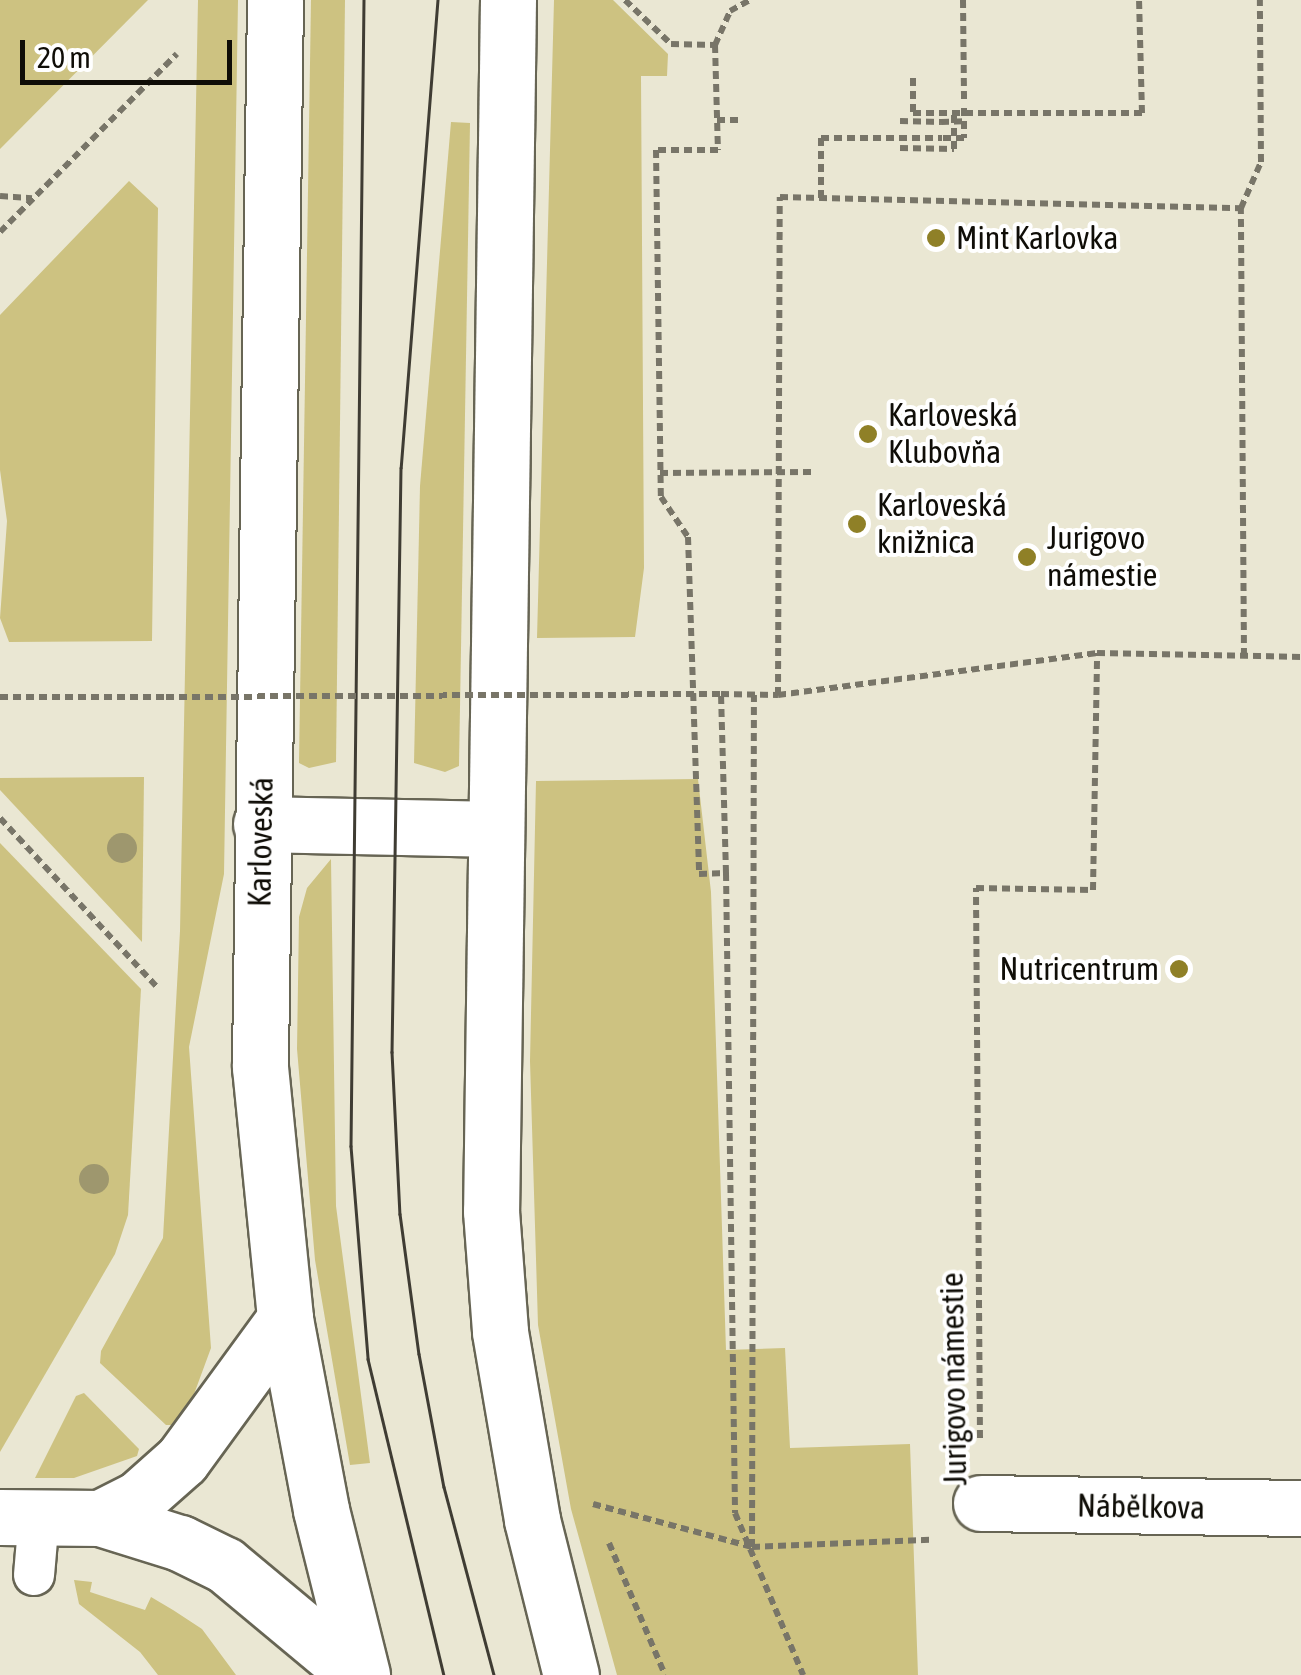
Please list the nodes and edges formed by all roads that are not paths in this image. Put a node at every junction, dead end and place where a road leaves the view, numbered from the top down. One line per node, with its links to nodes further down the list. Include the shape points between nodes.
1 (275, 0): 3 (main road, Karloveská)
2 (508, 0): 4 (main road)
3 (261, 824): 4 (main road); 5 (main road, Karloveská, via 260,1067)
4 (494, 829): 12 (main road, via 491,1211 500,1332 532,1520)
5 (285, 1319): 9 (main road, via 182,1460 138,1499); 11 (main road, Karloveská)
6 (981, 1503): 7 (main road, Nábělkova)
7 (1301, 1508)
8 (19, 1517): 9 (main road); 10 (lane)
9 (100, 1518): 11 (main road, via 138,1526 225,1566)
10 (34, 1575)
11 (360, 1675)
12 (571, 1675)

